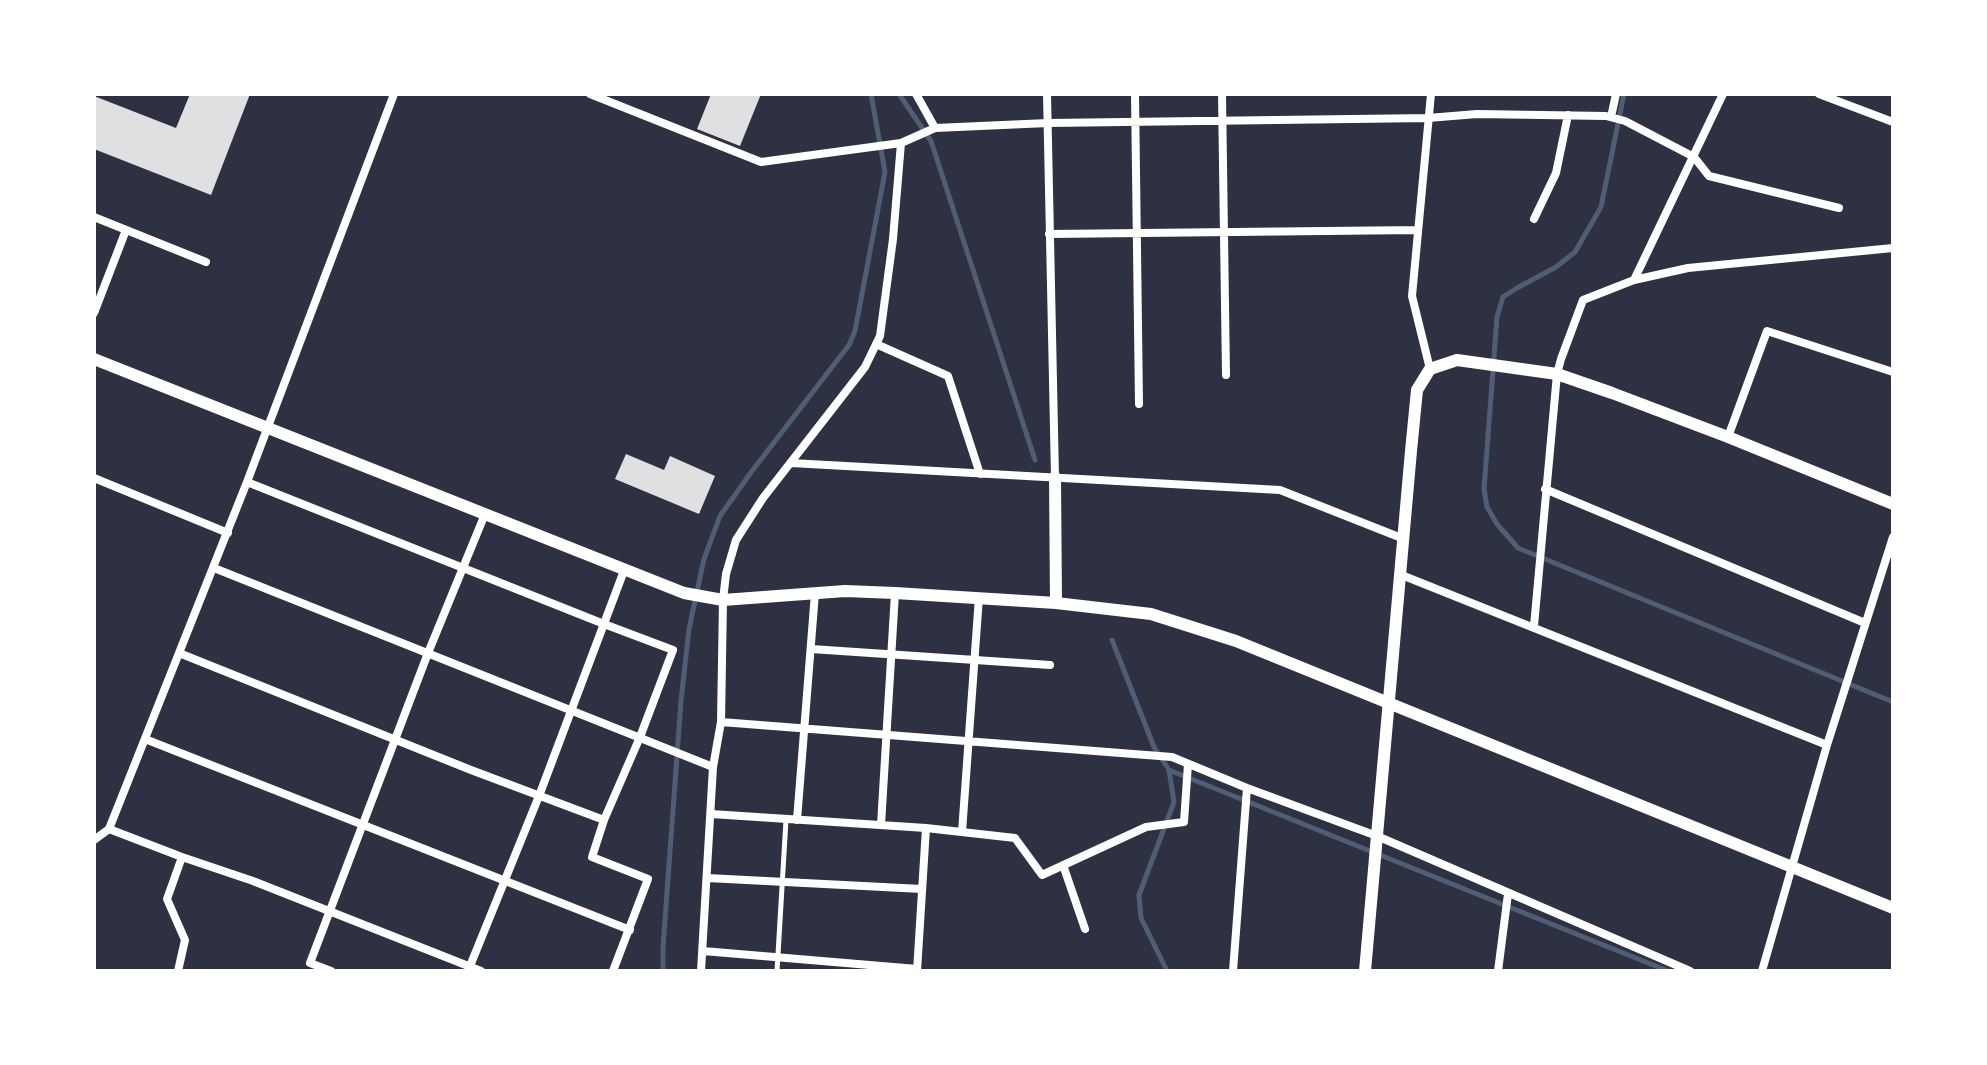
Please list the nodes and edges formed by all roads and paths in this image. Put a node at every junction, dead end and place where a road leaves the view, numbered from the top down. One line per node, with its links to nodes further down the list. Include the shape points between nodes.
1 (394, 94): 40 (street)
2 (590, 94): 19 (street, via 761,162)
3 (916, 94): 18 (street)
4 (1047, 94): 17 (street)
5 (1135, 94): 15 (street)
6 (1222, 94): 14 (street)
7 (1431, 94): 13 (street)
8 (1616, 94): 12 (street)
9 (1723, 94): 20 (street)
10 (1819, 94): 16 (street)
11 (1568, 115): 12 (street); 13 (street); 23 (street, via 1556,173)
12 (1611, 117): 20 (street)
13 (1428, 118): 14 (street); 25 (street)
14 (1223, 121): 15 (street); 26 (street)
15 (1135, 122): 17 (street); 27 (street)
16 (1893, 122)
17 (1048, 123): 18 (street); 28 (street)
18 (935, 128): 19 (street)
19 (901, 143): 33 (street)
20 (1694, 157): 21 (street, via 1709,176); 31 (street)
21 (1839, 208)
22 (94, 217): 24 (street)
23 (1534, 219)
24 (126, 230): 30 (street); 32 (street)
25 (1418, 230): 26 (street); 35 (street, via 1412,296)
26 (1224, 232): 27 (street); 38 (street)
27 (1137, 233): 28 (street); 39 (street)
28 (1049, 234): 44 (street)
29 (1893, 248): 31 (street, via 1688,268)
30 (206, 262)
31 (1634, 280): 37 (street, via 1583,300)
32 (94, 313)
33 (876, 344): 42 (street, via 865,367); 43 (street, via 948,376)
34 (94, 359): 40 (street)
35 (1430, 369): 37 (street, via 1457,360); 52 (street, via 1417,390)
36 (1893, 372): 41 (street, via 1767,331)
37 (1557, 374): 41 (street); 47 (street)
38 (1226, 375)
39 (1139, 404)
40 (268, 429): 46 (street); 49 (street)
41 (1728, 437): 48 (street)
42 (791, 463): 43 (street); 60 (street, via 736,540)
43 (980, 474): 44 (street)
44 (1055, 477): 52 (street, via 1280,490); 61 (street)
45 (94, 478): 50 (street)
46 (247, 482): 50 (street); 54 (street)
47 (1545, 489): 62 (street); 64 (street)
48 (1893, 504)
49 (485, 514): 54 (street); 55 (street)
50 (228, 533): 53 (street)
51 (1893, 537): 62 (street)
52 (1404, 539): 56 (street)
53 (214, 568): 66 (street); 67 (street)
54 (463, 568): 63 (street); 67 (street)
55 (625, 568): 60 (street, via 684,593); 63 (street)
56 (1399, 574): 64 (street); 71 (street)
57 (815, 593): 58 (street); 60 (street); 65 (street)
58 (895, 593): 59 (street); 68 (street)
59 (979, 597): 61 (street); 69 (street)
60 (723, 600): 73 (street)
61 (1056, 603): 71 (street, via 1151,614 1236,641)
62 (1865, 623): 80 (street)
63 (604, 624): 72 (street); 76 (street, via 673,650)
64 (1534, 626): 80 (street)
65 (811, 649): 68 (street); 74 (street)
66 (179, 653): 77 (street); 78 (street)
67 (428, 653): 72 (street); 78 (street)
68 (892, 655): 69 (street); 75 (street)
69 (975, 660): 70 (street); 79 (street)
70 (1050, 665)
71 (1388, 702): 94 (street); 98 (street)
72 (571, 711): 76 (street); 84 (street)
73 (721, 722): 74 (street); 82 (street)
74 (805, 729): 75 (street); 88 (street)
75 (886, 735): 79 (street); 90 (street)
76 (640, 737): 82 (street); 87 (street)
77 (145, 739): 89 (street); 92 (street)
78 (396, 740): 84 (street); 89 (street)
79 (969, 741): 81 (street, via 1172,757); 93 (street)
80 (1827, 745): 98 (street)
81 (1188, 764): 83 (street); 97 (street, via 1184,822 1146,827)
82 (713, 767): 85 (street)
83 (1247, 788): 94 (street); 118 (street)
84 (539, 796): 87 (street); 100 (street)
85 (711, 814): 86 (street); 99 (street)
86 (786, 819): 88 (street); 101 (lane)
87 (604, 820): 107 (street, via 592,857 648,879)
88 (797, 820): 90 (street)
89 (363, 824): 100 (street); 105 (street)
90 (881, 825): 91 (street)
91 (926, 828): 93 (street); 102 (street)
92 (109, 829): 95 (street); 96 (street)
93 (962, 832): 97 (street, via 1015,838 1042,875)
94 (1377, 836): 103 (street); 119 (street)
95 (94, 840)
96 (182, 857): 105 (street); 112 (street, via 167,899 185,940)
97 (1063, 865): 106 (street)
98 (1790, 868): 104 (street); 122 (street)
99 (707, 878): 101 (street); 108 (street)
100 (504, 880): 107 (street); 110 (street)
101 (782, 882): 102 (street); 109 (lane)
102 (922, 889): 111 (street)
103 (1508, 894): 120 (street); 121 (street)
104 (1893, 908)
105 (329, 910): 110 (street); 113 (street, via 310,963)
106 (1085, 929)
107 (630, 930): 115 (street)
108 (703, 951): 109 (street); 116 (street)
109 (778, 957): 111 (street); 117 (lane)
110 (468, 969): 114 (street)
111 (917, 970)
112 (178, 971)
113 (331, 971)
114 (481, 971)
115 (613, 971)
116 (701, 971)
117 (777, 971)
118 (1233, 971)
119 (1365, 971)
120 (1498, 971)
121 (1690, 971)
122 (1762, 971)

